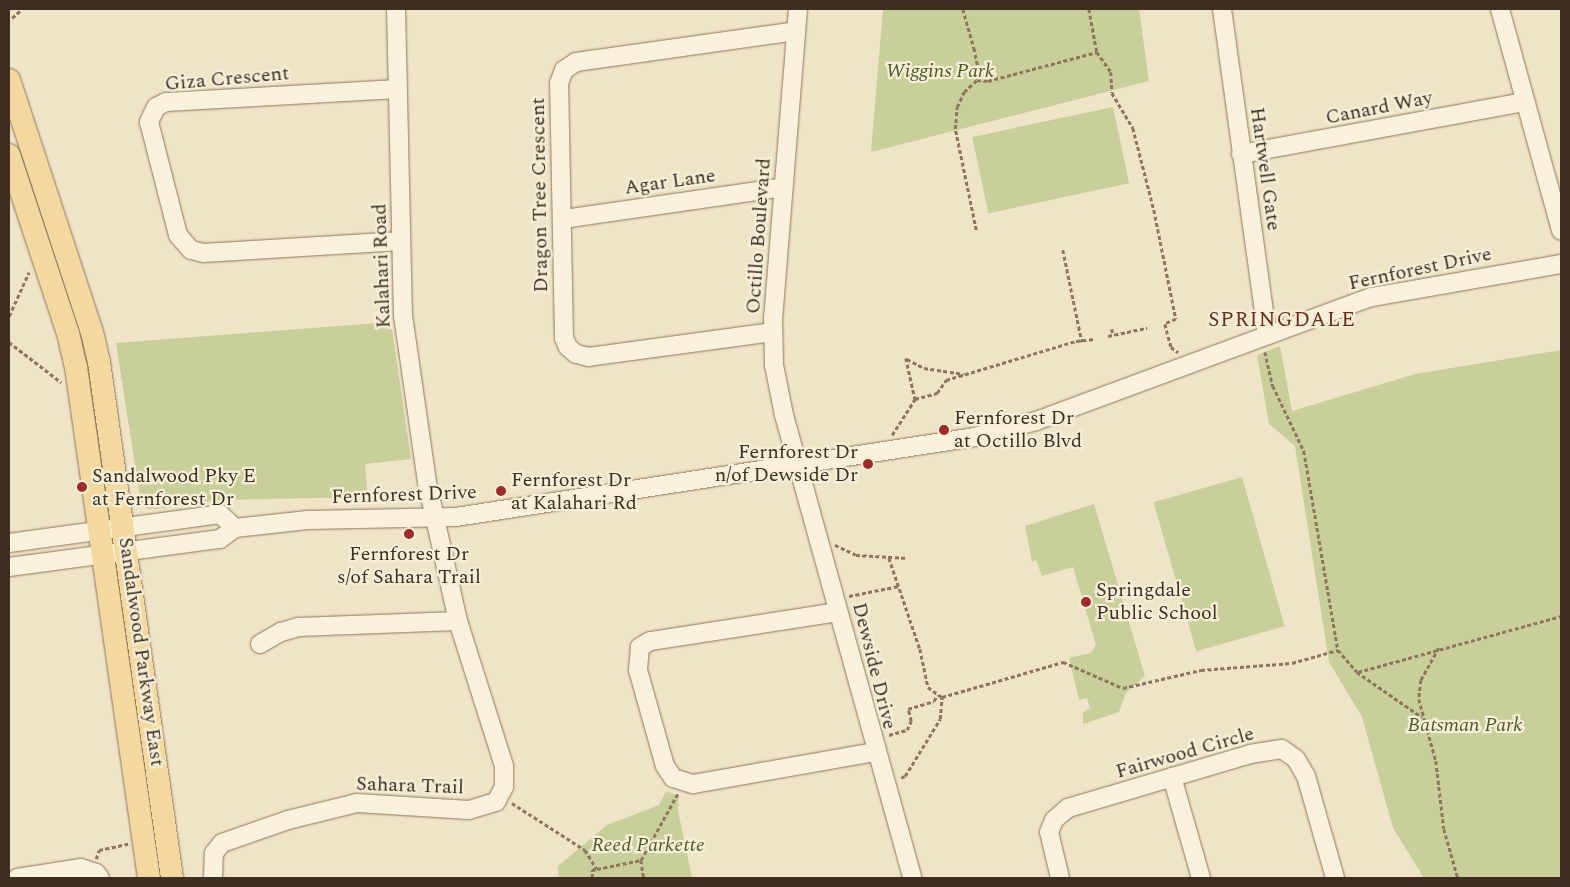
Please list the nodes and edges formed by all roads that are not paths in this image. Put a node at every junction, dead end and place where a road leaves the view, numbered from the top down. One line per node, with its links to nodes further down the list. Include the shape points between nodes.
1 (396, 9): 7 (street, Kalahari Road)
2 (798, 9): 5 (street, Octillo Boulevard)
3 (1222, 9): 9 (street, Hartwell Gate)
4 (1500, 9): 8 (street)
5 (796, 31): 11 (street, Octillo Boulevard); 12 (street, Dragon Tree Crescent, via 576,62 564,70 559,83)
6 (9, 80): 20 (main road, Sandalwood Parkway East, via 92,332)
7 (398, 89): 14 (street, Kalahari Road); 14 (street, Giza Crescent, via 166,102 156,107 149,122 178,235 191,250 204,253)
8 (1525, 102): 9 (street, Canard Way); 13 (street)
9 (1241, 154): 17 (street, Hartwell Gate)
10 (9, 155): 22 (main road, Sandalwood Parkway East, via 73,350)
11 (784, 187): 12 (street, Agar Lane); 16 (street, Octillo Boulevard)
12 (563, 219): 16 (street, Dragon Tree Crescent, via 564,338 576,354 589,358)
13 (1561, 231)
14 (401, 242): 19 (street, Kalahari Road, via 403,316)
15 (1561, 264): 17 (street, Fernforest Drive, via 1372,297)
16 (772, 332): 18 (street, Octillo Boulevard, via 778,390)
17 (1266, 343): 18 (street, Fernforest Drive, via 1016,427 975,437)
18 (797, 463): 19 (street, Fernforest Drive, via 503,511); 27 (street, Dewside Drive)
19 (436, 518): 21 (street, Fernforest Drive, via 308,520); 28 (street)
20 (123, 527): 21 (street, via 220,514); 22 (street); 24 (main road, Sandalwood Parkway East)
21 (235, 528): 24 (street, Fernforest Drive, via 220,539)
22 (99, 531): 23 (street); 25 (main road, Sandalwood Parkway East)
23 (9, 543)
24 (127, 552): 25 (street, Fernforest Drive); 35 (main road, Sandalwood Parkway East)
25 (102, 556): 26 (street, Fernforest Drive); 34 (main road, Sandalwood Parkway East)
26 (9, 567)
27 (836, 605): 30 (street, Dewside Drive); 30 (street, via 650,640 640,648 638,670 666,766 673,778 693,784)
28 (458, 622): 29 (street, via 299,627 281,632); 36 (street, Sahara Trail, via 504,766 504,788 496,802 469,810 411,809 356,803 333,807 222,843 214,853)
29 (260, 644)
30 (875, 752): 37 (street, Dewside Drive)
31 (1172, 777): 38 (street, Fairwood Circle, via 1068,808 1054,820 1049,832); 39 (street); 40 (street, Fairwood Circle, via 1250,754 1282,750 1296,759 1306,776)
32 (96, 875): 33 (street, via 81,868)
33 (17, 878)
34 (149, 878)
35 (172, 878)
36 (213, 878)
37 (912, 878)
38 (1060, 878)
39 (1201, 878)
40 (1335, 878)

